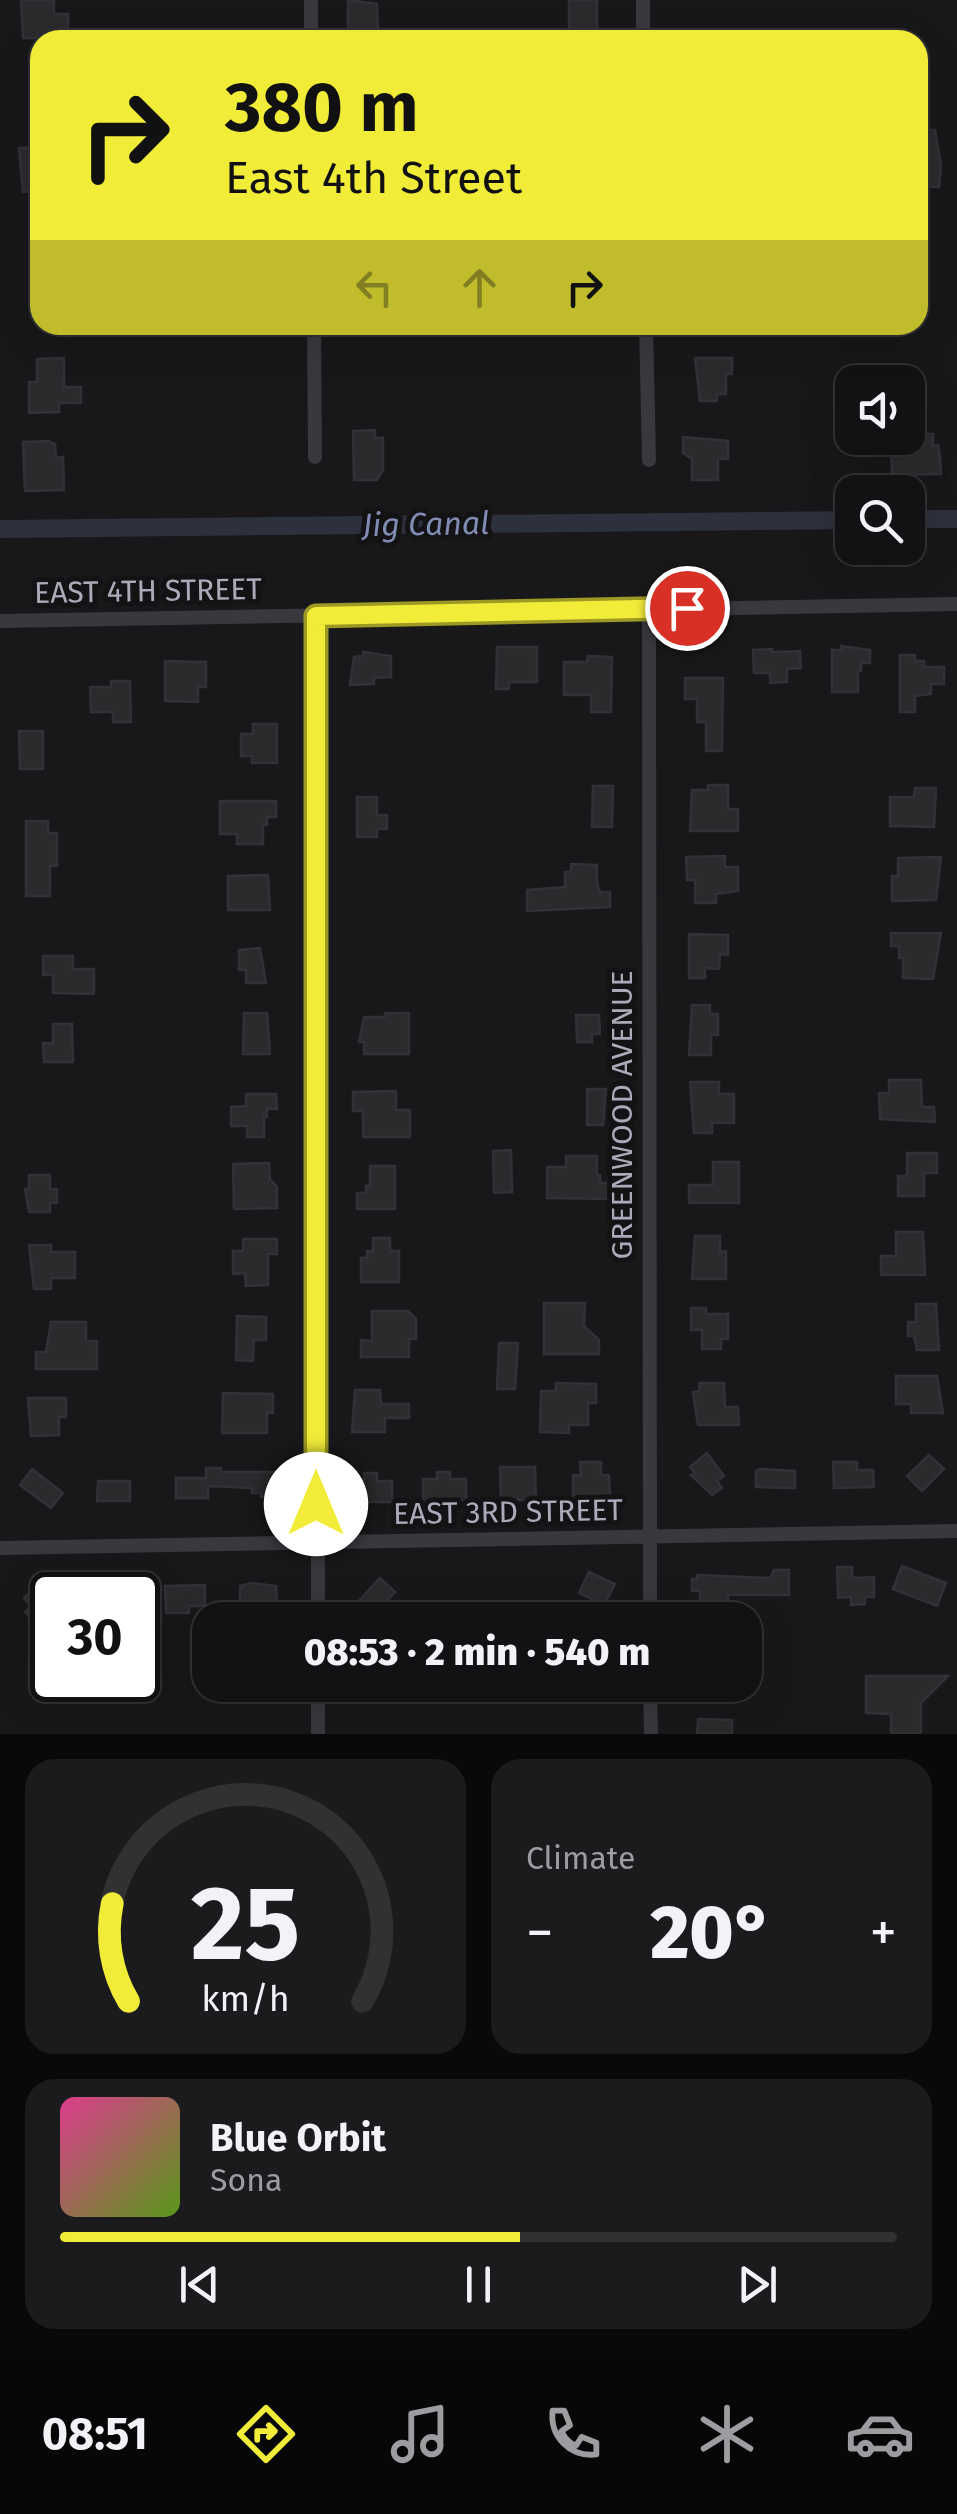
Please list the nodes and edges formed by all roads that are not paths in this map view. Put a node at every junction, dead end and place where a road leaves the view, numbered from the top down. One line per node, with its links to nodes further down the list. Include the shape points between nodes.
1 (311, 0): 3 (street)
2 (643, 0): 4 (street)
3 (311, 30)
4 (644, 30)
5 (314, 335): 7 (street)
6 (646, 335): 8 (street)
7 (315, 457)
8 (649, 460)
9 (957, 604): 10 (street, EAST 4TH STREET)
10 (649, 610): 11 (street, EAST 4TH STREET); 14 (street, GREENWOOD AVENUE)
11 (316, 616): 12 (street, EAST 4TH STREET); 15 (street)
12 (0, 621)
13 (957, 1531): 14 (street, EAST 3RD STREET)
14 (650, 1536): 15 (street, EAST 3RD STREET); 18 (street, GREENWOOD AVENUE)
15 (316, 1543): 16 (street, EAST 3RD STREET); 17 (street)
16 (0, 1548)
17 (318, 1602)
18 (650, 1602)
19 (318, 1702): 21 (street)
20 (650, 1702): 22 (street)
21 (318, 1734)
22 (650, 1734)

